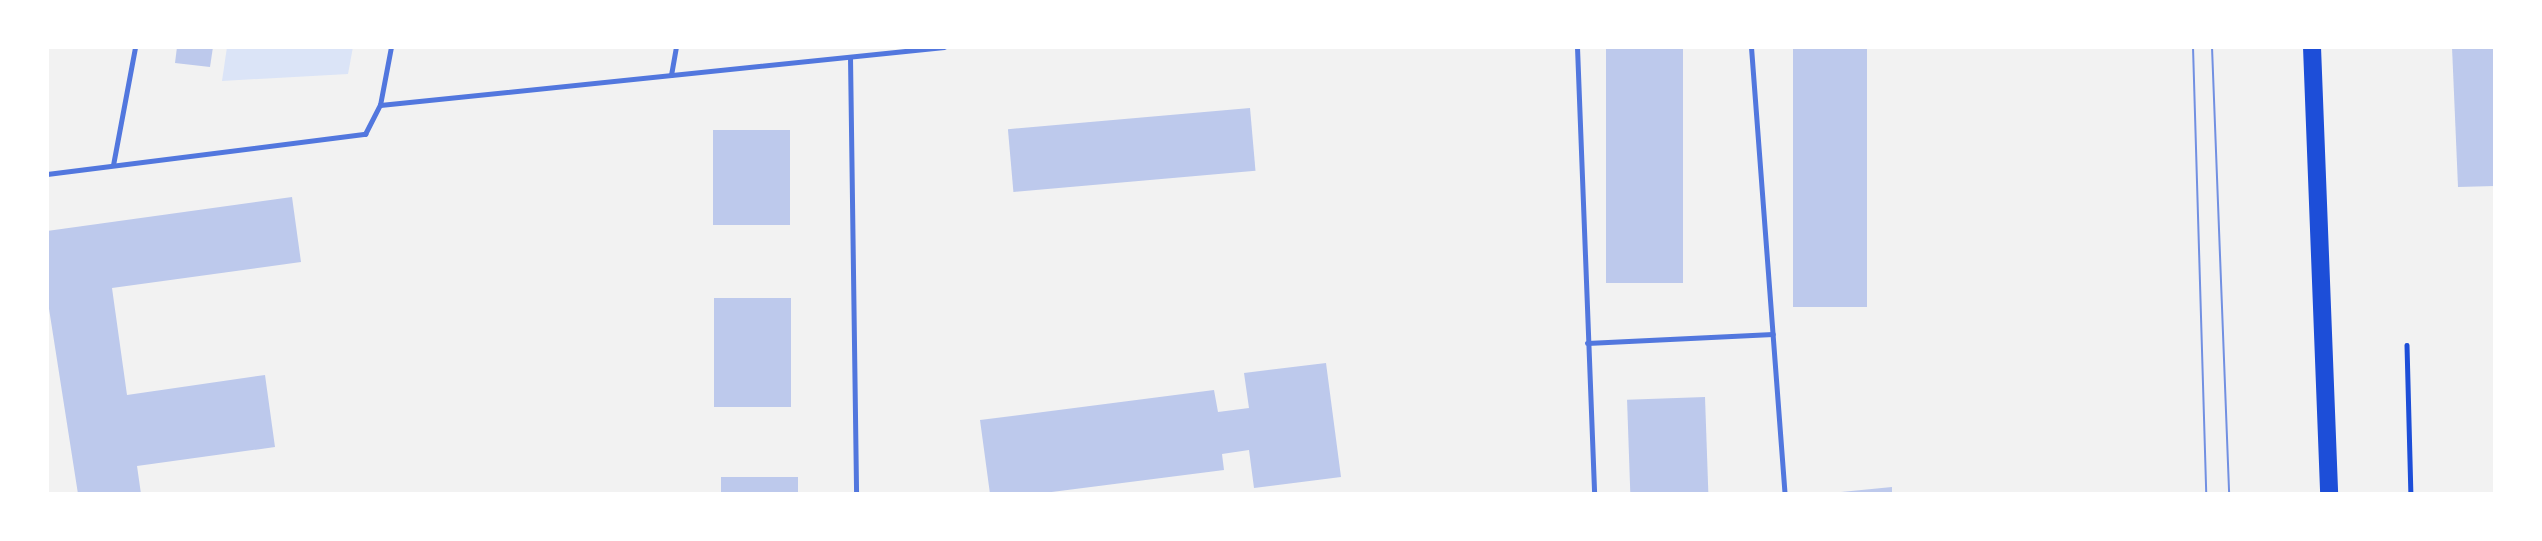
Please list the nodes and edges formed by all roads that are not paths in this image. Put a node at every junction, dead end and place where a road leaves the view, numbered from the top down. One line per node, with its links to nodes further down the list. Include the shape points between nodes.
1 (135, 47): 12 (lane)
2 (391, 47): 11 (lane)
3 (676, 47): 10 (lane)
4 (944, 47): 8 (lane)
5 (1577, 47): 15 (lane)
6 (1751, 47): 14 (lane)
7 (2312, 47): 19 (main road)
8 (930, 48): 9 (lane)
9 (850, 57): 10 (lane); 16 (lane)
10 (671, 75): 11 (lane)
11 (380, 105): 12 (lane, via 365,134)
12 (113, 165): 13 (lane)
13 (47, 174)
14 (1773, 334): 15 (lane); 18 (lane)
15 (1587, 343): 17 (lane)
16 (856, 494)
17 (1594, 494)
18 (1785, 494)
19 (2329, 494)

